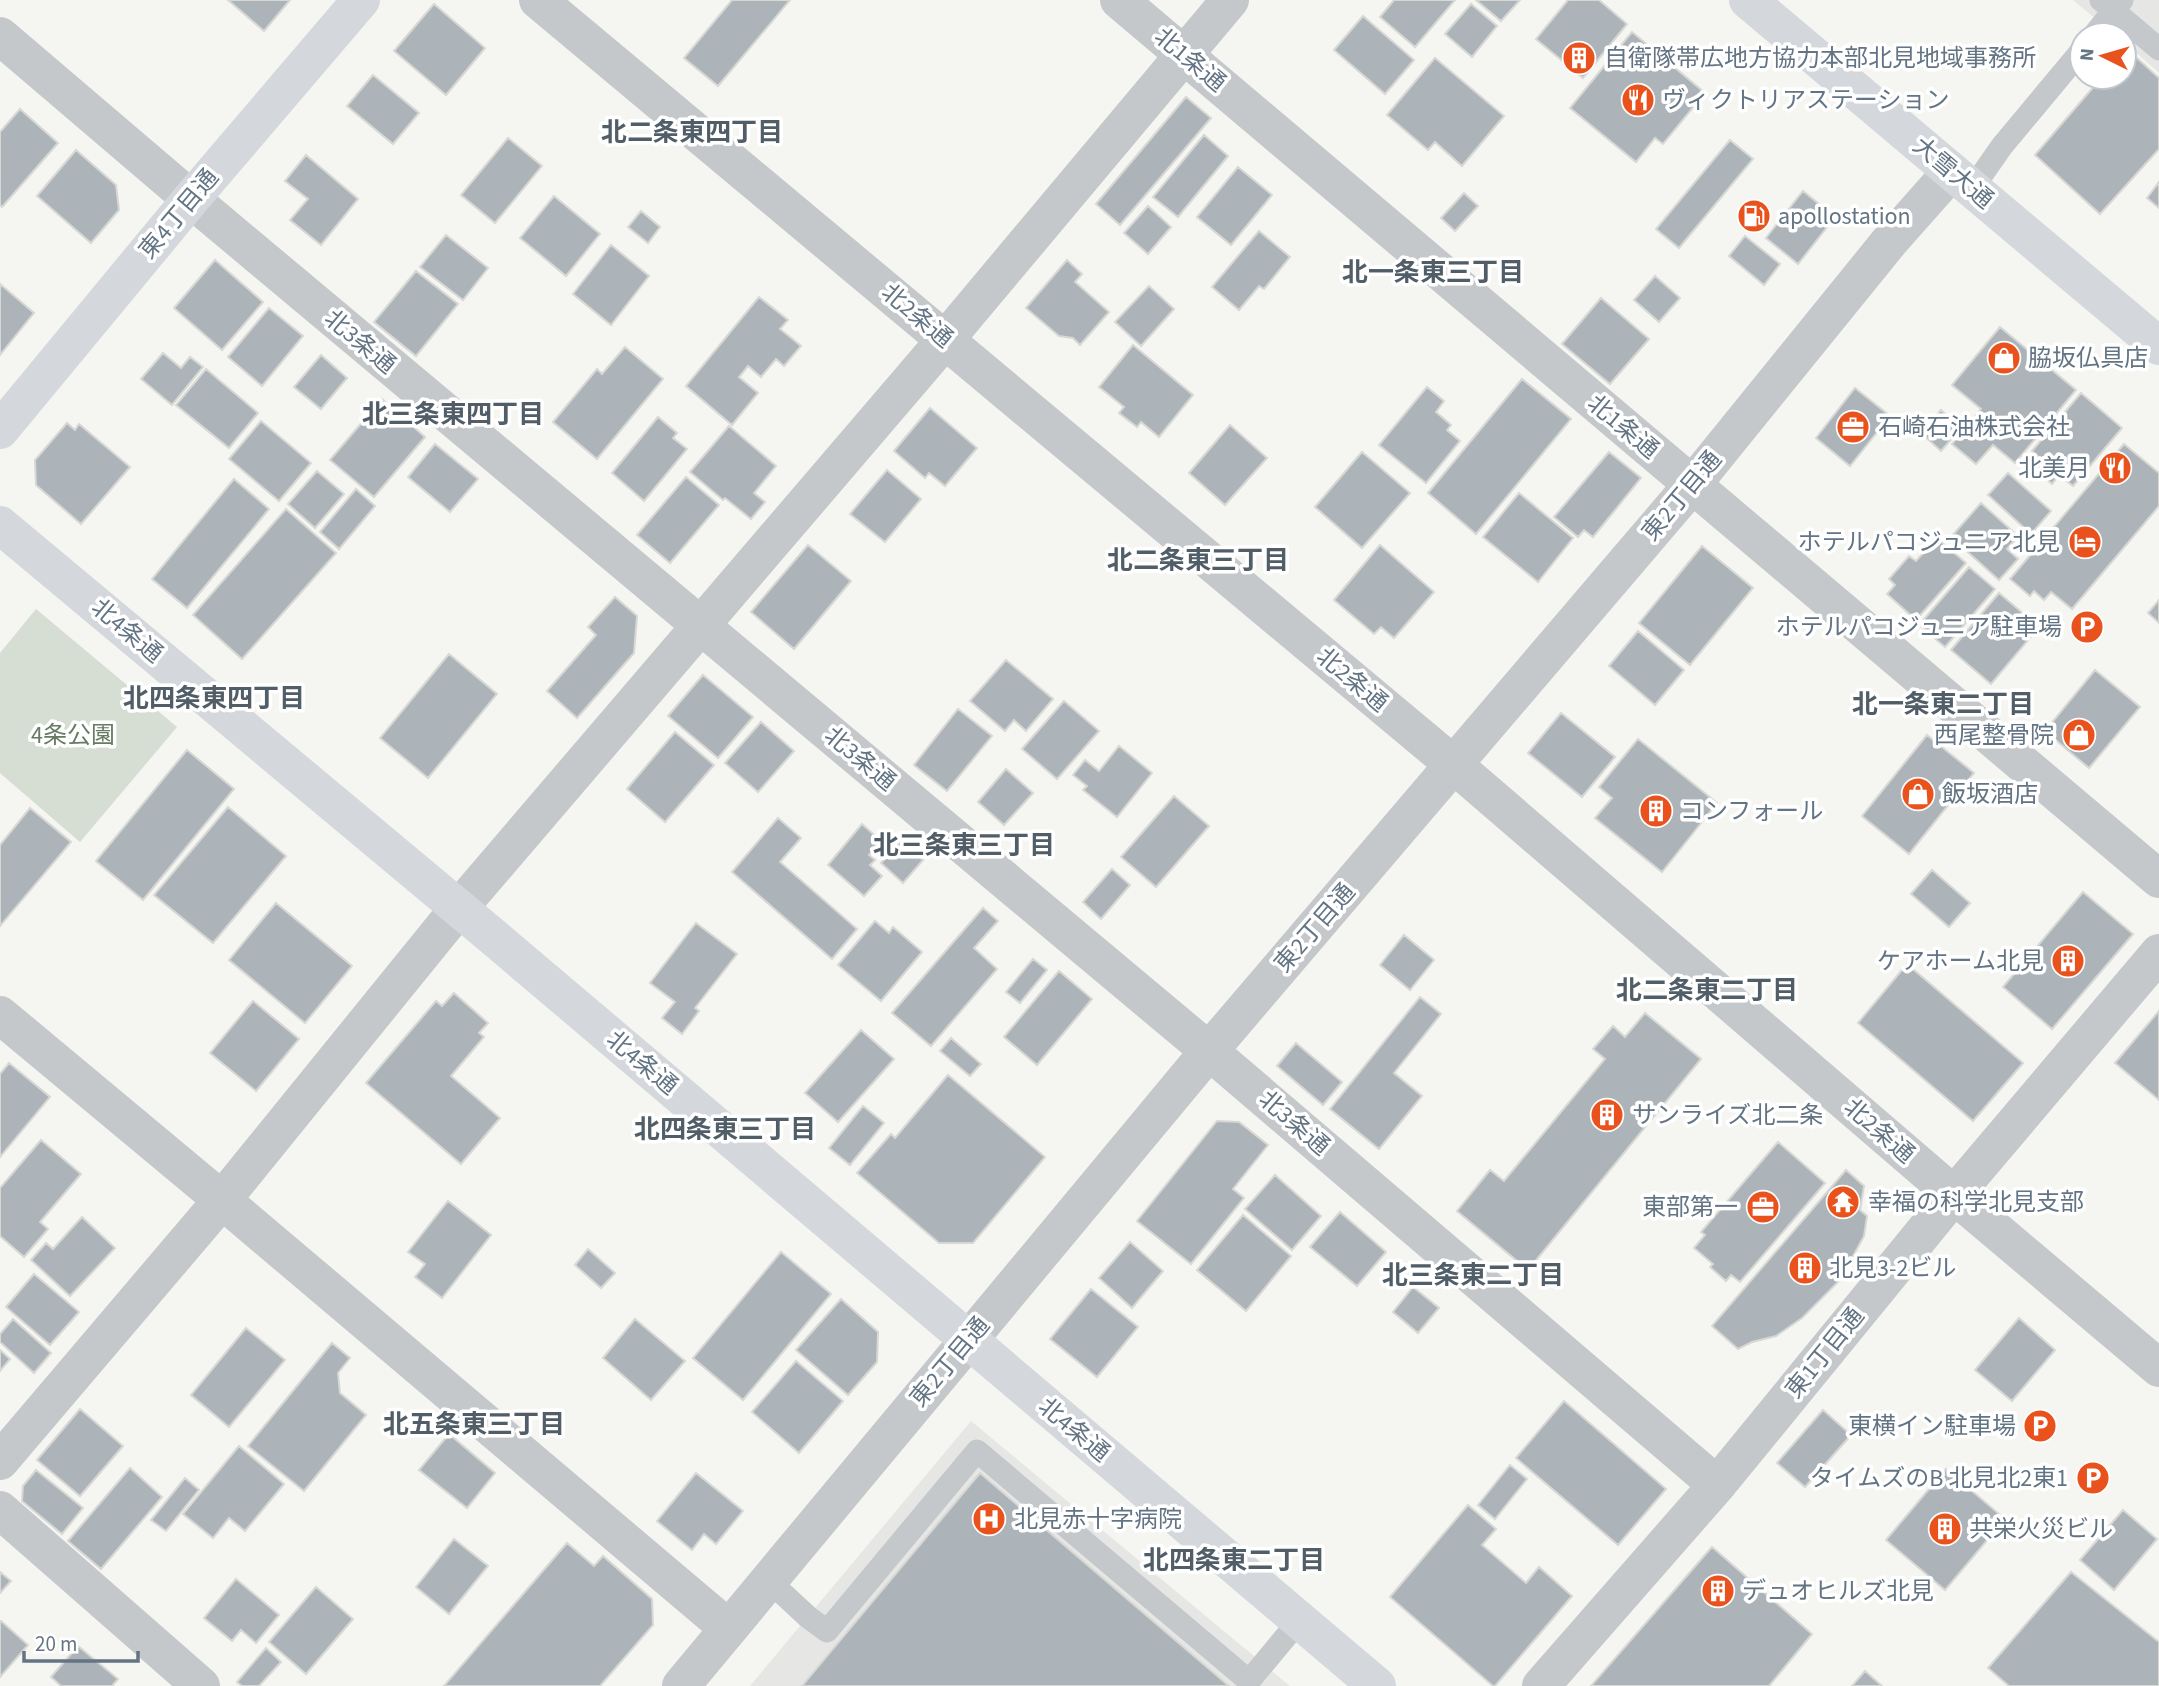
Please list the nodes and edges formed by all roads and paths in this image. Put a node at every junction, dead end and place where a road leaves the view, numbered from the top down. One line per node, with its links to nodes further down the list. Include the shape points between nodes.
1 (360, 0): 13 (main road, 東4丁目通)
2 (538, 0): 14 (street, 北2条通)
3 (1119, 0): 10 (street, 北1条通)
4 (1230, 0): 10 (street)
5 (1748, 0): 12 (main road, 大雪大通)
6 (2112, 4): 7 (lane); 9 (lane)
7 (2102, 21)
8 (0, 36): 13 (street, 北3条通)
9 (2159, 48)
10 (1185, 55): 14 (street); 17 (street, 北1条通)
11 (2068, 67): 12 (lane, via 2002,146)
12 (1962, 180): 15 (main road, 大雪大通); 17 (street, 東2丁目通, via 1889,242)
13 (191, 200): 16 (main road, 東4丁目通); 19 (street, 北3条通)
14 (946, 340): 19 (street); 20 (street, 北2条通)
15 (2159, 346)
16 (0, 430)
17 (1692, 485): 20 (street, 東2丁目通); 21 (street, 北1条通)
18 (0, 525): 22 (main road, 北4条通)
19 (701, 626): 22 (street); 25 (street, 北3条通)
20 (1454, 765): 25 (street, 東2丁目通); 26 (street, 北2条通)
21 (2159, 879)
22 (459, 908): 27 (street); 28 (main road, 北4条通)
23 (2159, 953): 26 (street, 東1丁目通)
24 (0, 1015): 27 (street)
25 (1209, 1051): 28 (street, 東2丁目通); 31 (street, 北3条通)
26 (1954, 1195): 29 (street, 北2条通); 31 (street, 東1丁目通)
27 (222, 1200): 30 (street); 35 (street)
28 (969, 1341): 33 (street, 東2丁目通); 34 (main road, 北4条通)
29 (2159, 1368)
30 (0, 1461)
31 (1717, 1485): 39 (street, 東1丁目通)
32 (0, 1510): 36 (street)
33 (768, 1580): 34 (lane, via 827,1631 977,1451 1249,1681); 35 (street, 東2丁目通)
34 (1299, 1621): 38 (main road, 北4条通)
35 (728, 1628): 37 (street, 東2丁目通)
36 (201, 1686)
37 (681, 1686)
38 (1377, 1686)
39 (1541, 1686)

